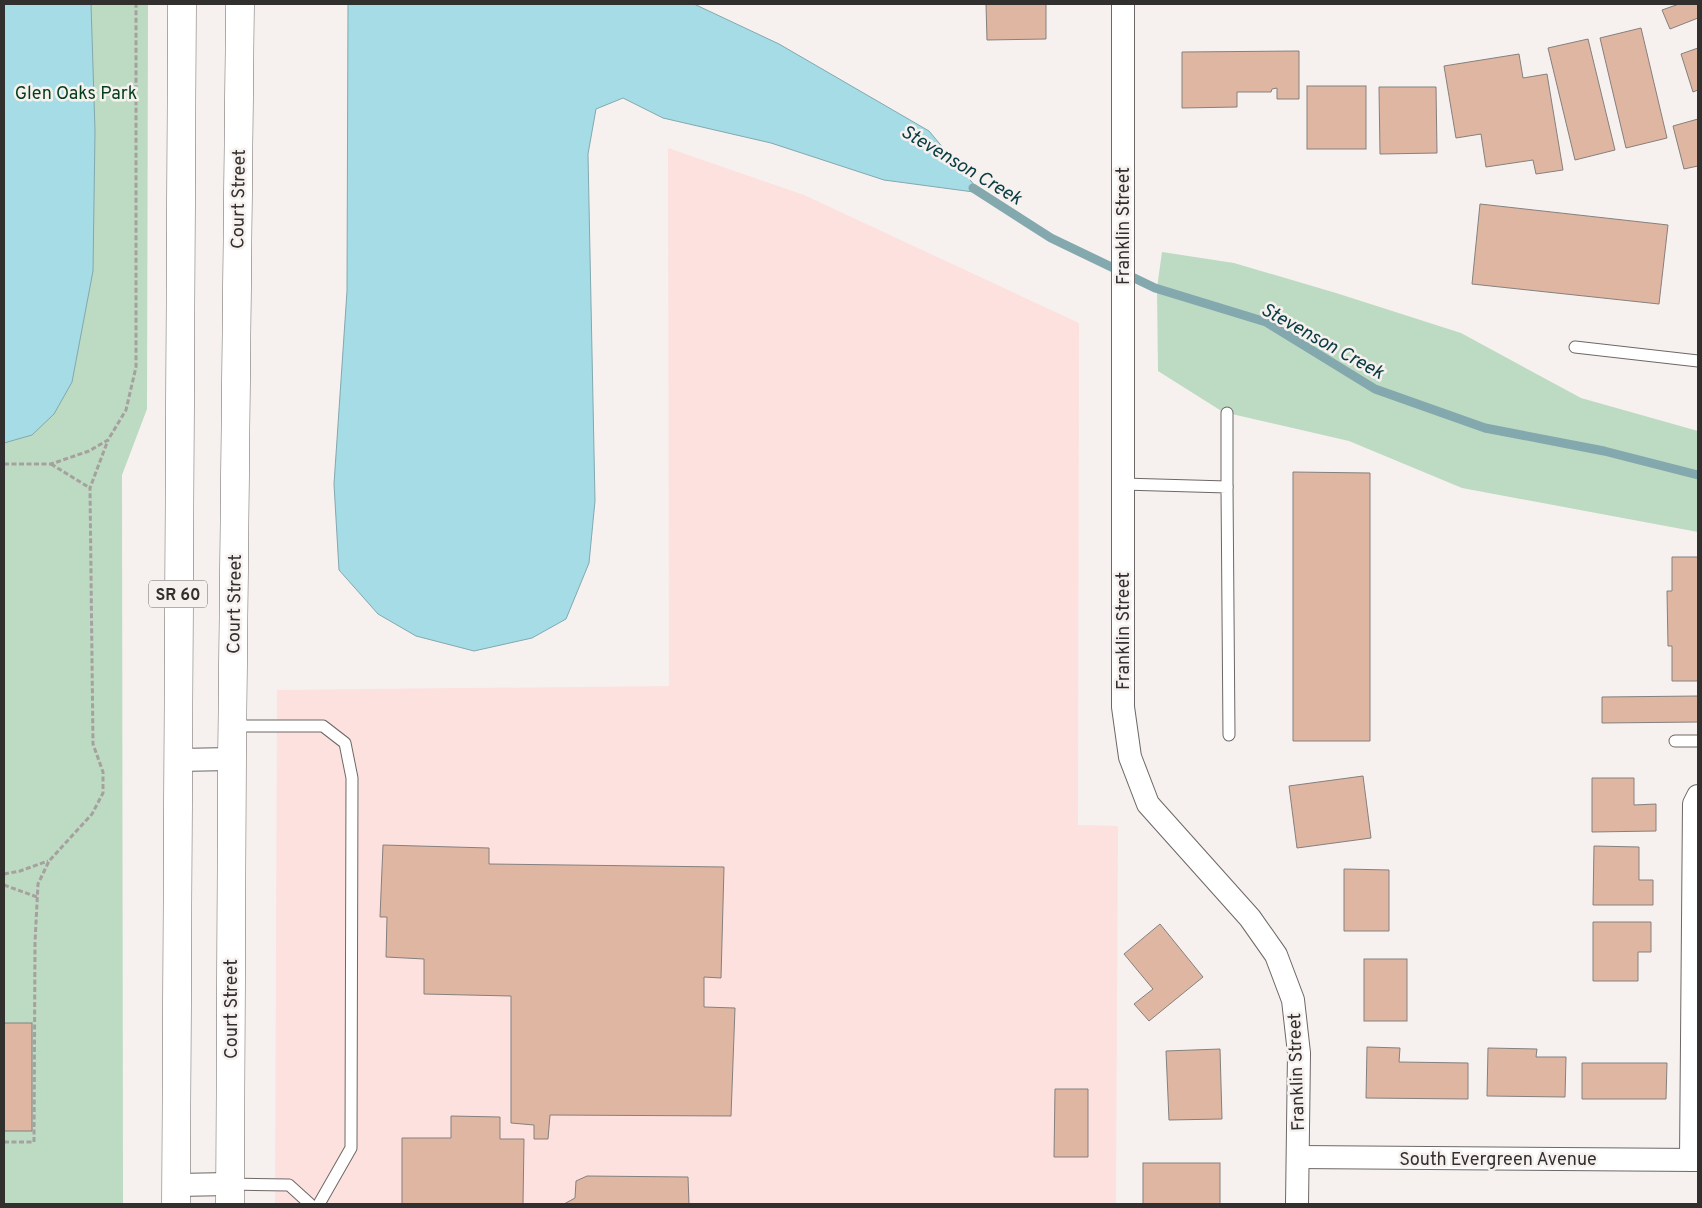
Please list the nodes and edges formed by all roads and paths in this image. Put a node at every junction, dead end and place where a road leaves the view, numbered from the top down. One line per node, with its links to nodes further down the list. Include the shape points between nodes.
1 (136, 4): 8 (path, via 136,367 126,410)
2 (182, 4): 19 (main road, SR 60)
3 (240, 4): 14 (main road, Court Street)
4 (1124, 4): 11 (street, Franklin Street)
5 (1575, 347): 6 (lane)
6 (1698, 361)
7 (1227, 413): 12 (lane)
8 (108, 440): 10 (path); 13 (path)
9 (4, 464): 10 (path)
10 (51, 464): 13 (path)
11 (1122, 484): 12 (lane); 26 (street, Franklin Street, via 1123,707 1130,757 1148,804 1250,918 1276,955 1293,1000 1299,1053)
12 (1227, 487): 15 (lane)
13 (90, 488): 21 (path, via 94,744 103,772 103,793 92,814)
14 (232, 726): 18 (main road, Court Street); 31 (lane, via 323,726 344,743 352,778 351,1148)
15 (1229, 735)
16 (1675, 741): 17 (lane)
17 (1698, 741)
18 (232, 759): 19 (street); 29 (main road, Court Street)
19 (177, 760): 28 (main road, SR 60)
20 (1698, 796): 27 (street, via 1694,804)
21 (49, 861): 22 (path); 24 (path, via 38,884)
22 (4, 874)
23 (4, 884): 24 (path)
24 (37, 897): 25 (path, via 34,1142)
25 (4, 1142)
26 (1298, 1157): 27 (street, South Evergreen Avenue); 32 (street, Franklin Street)
27 (1695, 1160)
28 (176, 1194): 29 (street)
29 (230, 1194): 30 (lane, via 289,1185)
30 (310, 1204)
31 (319, 1204)
32 (1298, 1204)

